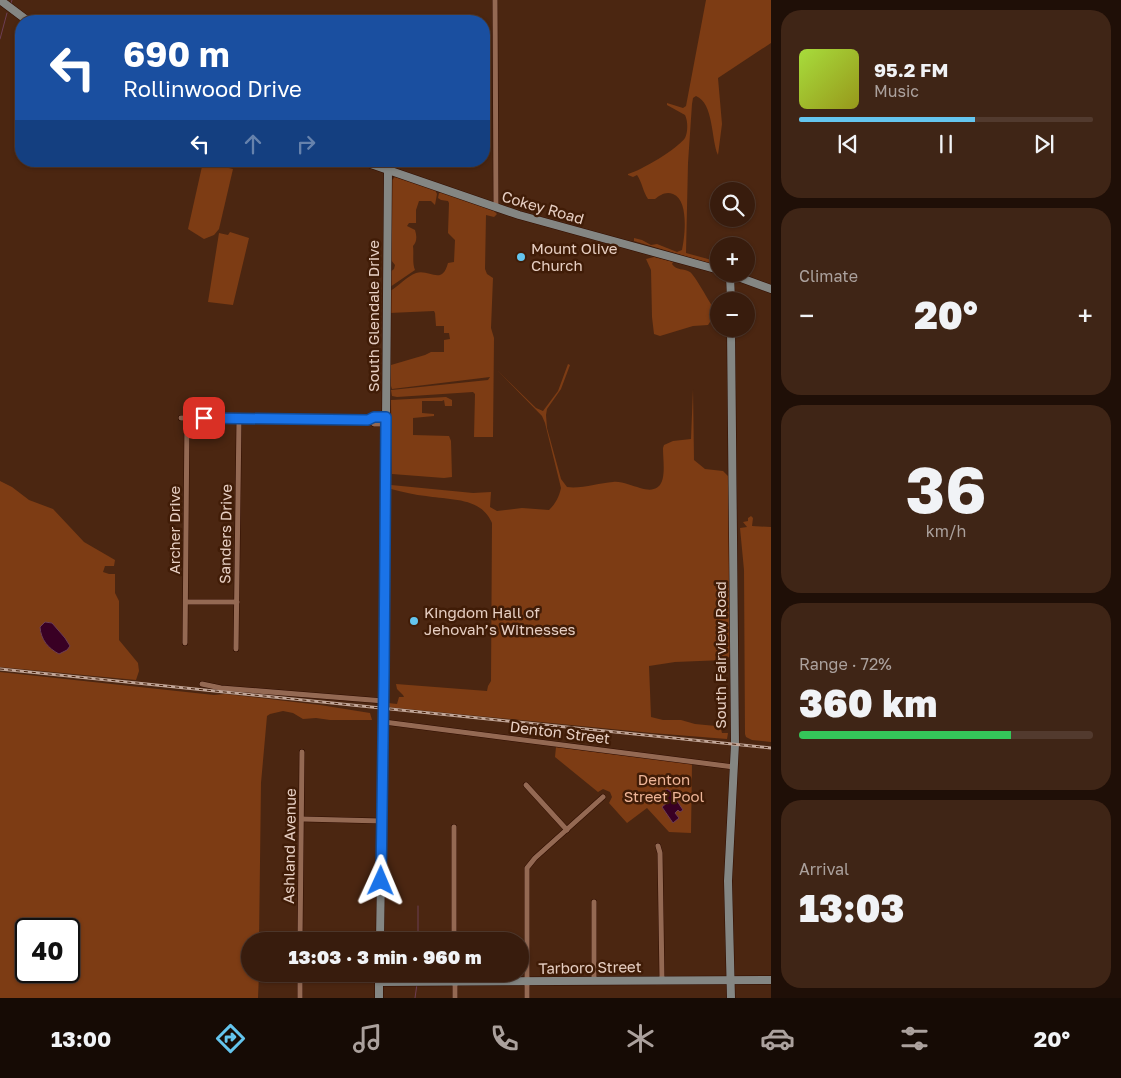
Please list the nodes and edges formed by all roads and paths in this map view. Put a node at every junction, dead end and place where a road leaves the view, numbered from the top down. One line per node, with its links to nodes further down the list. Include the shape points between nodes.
1 (0, 0): 3 (street)
2 (495, 0): 6 (street)
3 (20, 15)
4 (379, 167): 5 (street, Cokey Road)
5 (388, 170): 6 (street, Cokey Road); 12 (street, South Glendale Drive)
6 (496, 207): 7 (street, Cokey Road)
7 (710, 267)
8 (753, 282): 9 (street)
9 (771, 289)
10 (731, 337): 21 (street, South Fairview Road)
11 (239, 419): 12 (street, via 368,420 374,417); 13 (street, Archer Drive, via 184,418); 14 (street, Sanders Drive)
12 (386, 420): 18 (street, South Glendale Drive)
13 (186, 602): 14 (street); 15 (street, Archer Drive)
14 (237, 602): 16 (street, Sanders Drive)
15 (185, 643)
16 (236, 649)
17 (202, 684): 18 (street)
18 (384, 701): 19 (street, South Glendale Drive)
19 (384, 722): 21 (street, Denton Street); 25 (street, South Glendale Drive)
20 (302, 752): 24 (street, Ashland Avenue)
21 (734, 767): 36 (street, South Fairview Road, via 728,881)
22 (526, 785): 27 (street)
23 (603, 797): 27 (street)
24 (302, 819): 25 (street); 30 (street, Ashland Avenue)
25 (382, 821): 31 (street, South Glendale Drive)
26 (454, 826): 32 (street)
27 (567, 830): 33 (street, via 527,868)
28 (658, 846): 35 (street)
29 (594, 902): 34 (street)
30 (300, 932)
31 (380, 932)
32 (454, 932)
33 (526, 932)
34 (594, 980): 35 (street, Tarboro Street); 42 (street, Tarboro Street)
35 (662, 980): 36 (street, Tarboro Street)
36 (730, 980): 37 (street, Tarboro Street); 47 (street, South Fairview Road)
37 (771, 980)
38 (300, 982): 43 (street)
39 (379, 982): 44 (street)
40 (455, 982): 45 (street)
41 (526, 982): 46 (street)
42 (529, 982)
43 (300, 998)
44 (379, 998)
45 (455, 998)
46 (527, 998)
47 (731, 998)

